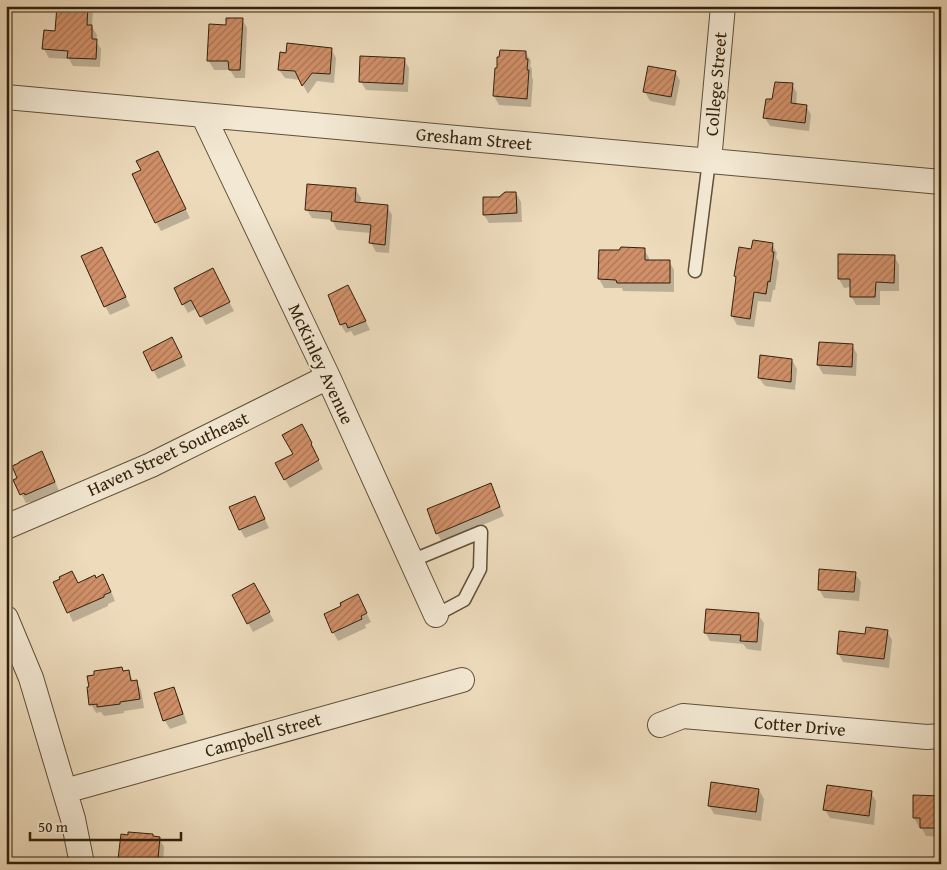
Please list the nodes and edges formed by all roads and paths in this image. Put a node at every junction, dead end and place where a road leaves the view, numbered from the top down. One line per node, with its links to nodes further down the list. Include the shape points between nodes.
1 (723, 6): 4 (street, College Street)
2 (6, 97): 3 (street, Gresham Street)
3 (203, 115): 4 (street, Gresham Street); 7 (street, McKinley Avenue)
4 (709, 161): 5 (street, Gresham Street); 6 (lane)
5 (941, 182)
6 (695, 271)
7 (328, 377): 8 (street, Haven Street Southeast, via 151,465); 9 (street, McKinley Avenue)
8 (6, 527)
9 (411, 561): 10 (street, McKinley Avenue); 10 (lane, via 481,532 480,569 464,600)
10 (436, 615)
11 (6, 618): 15 (street, via 31,678)
12 (462, 680): 15 (street, Campbell Street)
13 (660, 724): 14 (street, Cotter Drive, via 684,716)
14 (941, 736)
15 (65, 791): 16 (street)
16 (82, 864)

